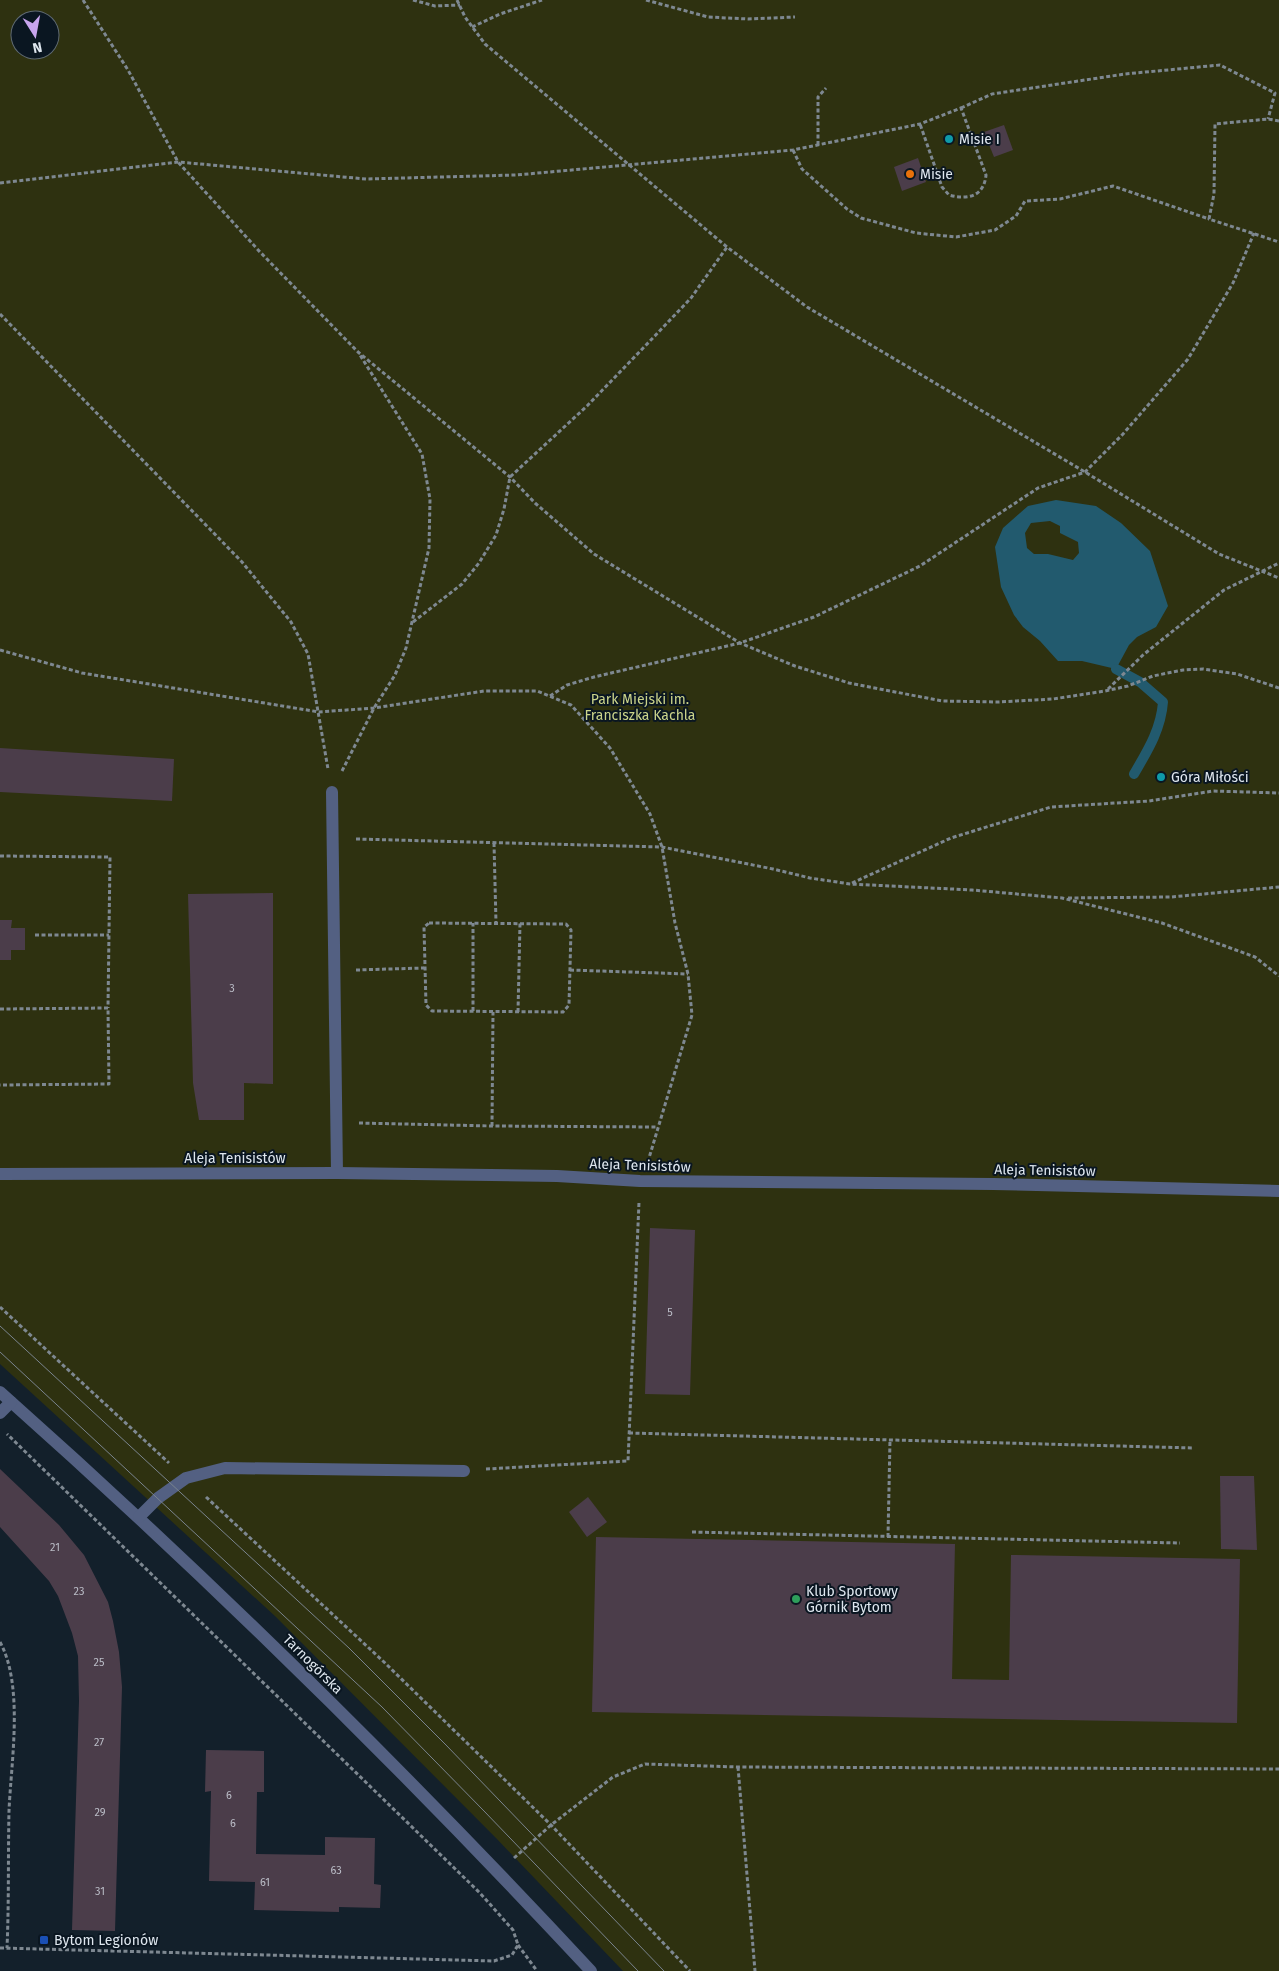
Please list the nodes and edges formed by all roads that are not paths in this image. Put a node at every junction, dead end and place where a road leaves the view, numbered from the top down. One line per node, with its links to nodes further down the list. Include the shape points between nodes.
1 (332, 792): 2 (street)
2 (337, 1172): 3 (street, Aleja Tenisistów); 4 (street, Aleja Tenisistów, via 557,1176 640,1181 993,1184)
3 (0, 1174)
4 (1279, 1191)
5 (0, 1392): 6 (street, Tarnogórska)
6 (11, 1402): 7 (street); 9 (street, Tarnogórska)
7 (0, 1413)
8 (464, 1471): 9 (street, via 225,1468 186,1478)
9 (139, 1517): 10 (street, Tarnogórska, via 284,1655 500,1872)
10 (590, 1971)

